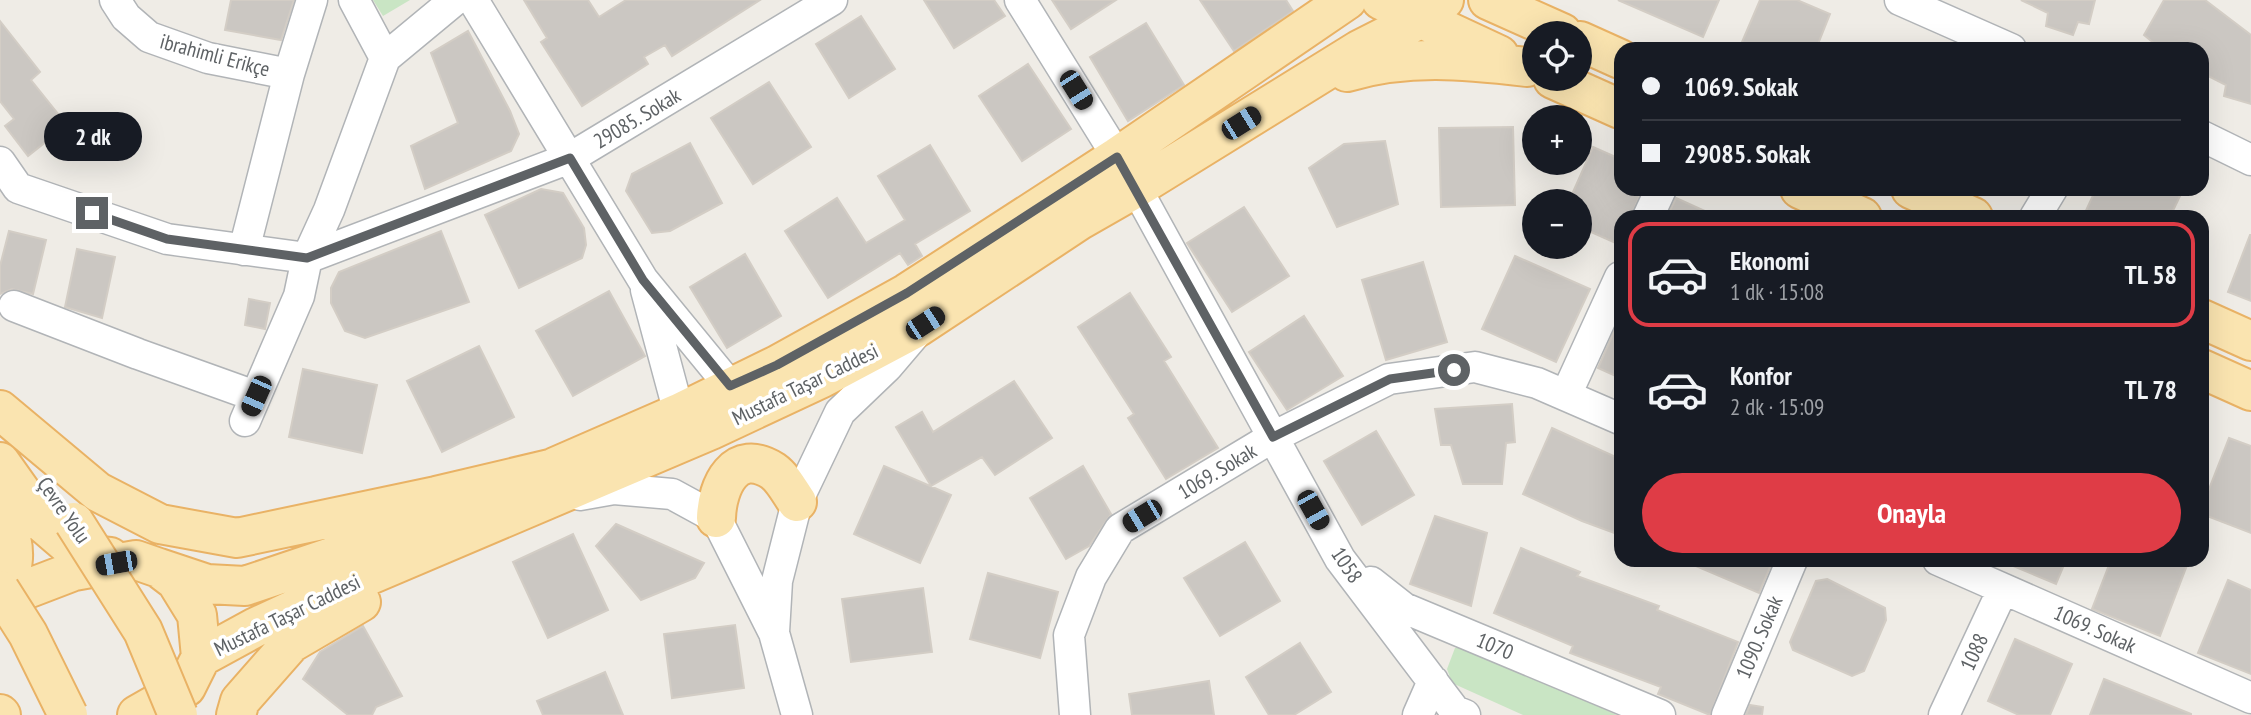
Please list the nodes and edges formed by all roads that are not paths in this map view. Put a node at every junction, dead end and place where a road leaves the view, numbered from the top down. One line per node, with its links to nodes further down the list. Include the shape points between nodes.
1 (115, 0): 20 (street, ibrahimli Erikçe, via 149,37 208,58)
2 (312, 0): 20 (street)
3 (354, 0): 17 (street)
4 (455, 0): 17 (street)
5 (474, 0): 25 (street)
6 (832, 0): 25 (street, 29085. Sokak)
7 (1020, 0): 28 (street, 1058)
8 (1347, 0): 28 (main road, Mustafa Taşar Caddesi)
9 (1381, 0): 12 (main road)
10 (1488, 0): 13 (main road)
11 (1900, 0): 14 (street)
12 (1432, 9): 18 (main road); 21 (main road, Mustafa Taşar Caddesi)
13 (1544, 21)
14 (1995, 42)
15 (1592, 44): 16 (main road)
16 (1614, 56)
17 (385, 58): 34 (street)
18 (1522, 62)
19 (1522, 69): 21 (main road, via 1467,60 1414,59 1372,64)
20 (289, 74): 33 (street)
21 (1304, 84): 28 (main road, Mustafa Taşar Caddesi)
22 (1580, 91): 23 (main road)
23 (1614, 106)
24 (2209, 139): 26 (street)
25 (570, 158): 34 (street, 29085. Sokak); 35 (street)
26 (2251, 160)
27 (0, 162): 33 (street, 29085. Sokak, via 18,188 167,239)
28 (1128, 174): 39 (main road, Mustafa Taşar Caddesi, via 1080,220); 42 (main road, Mustafa Taşar Caddesi, via 777,365); 49 (street, 1058)
29 (1816, 196): 31 (main road)
30 (1926, 196): 32 (main road)
31 (1846, 210)
32 (1958, 210)
33 (244, 250): 34 (street, 29085. Sokak)
34 (307, 258): 37 (street, via 299,296 250,408 138,354)
35 (643, 280): 42 (street); 46 (street)
36 (1614, 290): 44 (street)
37 (14, 306)
38 (2209, 322): 40 (main road)
39 (925, 323): 51 (main road, Mustafa Taşar Caddesi, via 723,424); 52 (street, via 840,412)
40 (2251, 341)
41 (2209, 372): 43 (main road)
42 (730, 386): 46 (main road, Mustafa Taşar Caddesi)
43 (2251, 391)
44 (1566, 395): 47 (street, 1069. Sokak); 49 (street, 1069. Sokak, via 1475,367 1390,379)
45 (0, 410): 51 (main road, via 98,492 160,524 237,538 399,505)
46 (679, 413): 51 (main road, Mustafa Taşar Caddesi)
47 (1614, 416)
48 (0, 420): 65 (main road, Çevre Yolu, bridge, via 74,522)
49 (1273, 437): 56 (street, 1058); 71 (street, 1069. Sokak, via 1120,529 1091,577 1069,635)
50 (0, 462): 57 (main road, Mustafa Taşar Caddesi, via 44,524 79,554)
51 (546, 485): 54 (street, via 673,494); 55 (main road, Mustafa Taşar Caddesi); 57 (main road, Mustafa Taşar Caddesi, via 245,586 207,584)
52 (797, 502): 54 (main road, via 775,472 743,464 722,485); 63 (street, via 777,581)
53 (0, 509): 60 (main road, via 7,520 13,553 11,569)
54 (716, 518): 63 (street)
55 (482, 527): 65 (main road, Mustafa Taşar Caddesi, via 256,627); 69 (main road, via 291,643 240,701)
56 (1340, 559): 64 (street, 1058); 74 (street, 1070, via 1404,608)
57 (148, 564): 62 (main road, via 74,570); 65 (main road, via 176,581 197,615)
58 (1788, 567): 75 (street, 1090. Sokak)
59 (1954, 567): 61 (street, 1069. Sokak)
60 (0, 589): 67 (main road, bridge)
61 (2003, 589): 66 (street, 1069. Sokak); 76 (street, 1088)
62 (0, 606)
63 (774, 633): 70 (street)
64 (1433, 681): 72 (street); 73 (street, 1058, via 1455,710)
65 (182, 694): 68 (main road, Mustafa Taşar Caddesi)
66 (2251, 698)
67 (68, 715)
68 (137, 715)
69 (236, 715)
70 (797, 715)
71 (1075, 715)
72 (1418, 715)
73 (1465, 715)
74 (1660, 715)
75 (1727, 715)
76 (1944, 715)

